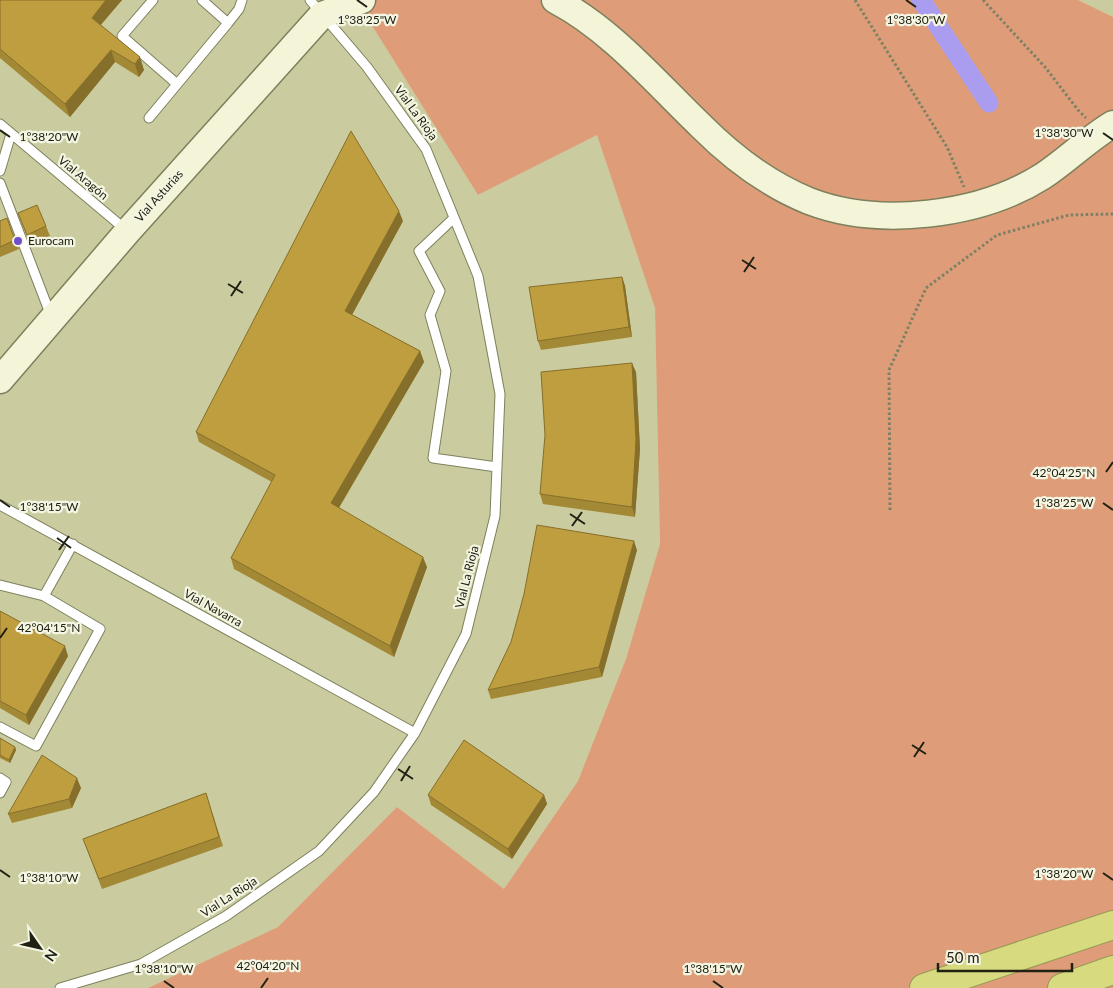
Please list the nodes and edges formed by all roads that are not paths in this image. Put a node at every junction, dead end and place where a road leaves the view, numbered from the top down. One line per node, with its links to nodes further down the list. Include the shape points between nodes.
1 (153, 0): 8 (lane, via 122,36)
2 (202, 0): 7 (lane)
3 (242, 0): 7 (lane)
4 (362, 0): 6 (street)
5 (556, 0): 11 (street, via 607,34 740,163 810,201 892,216 969,207 1002,196 1042,176)
6 (316, 8): 15 (lane, Vial La Rioja, via 367,67 426,149); 16 (street, Vial Asturias)
7 (228, 23): 8 (lane)
8 (177, 84): 9 (lane)
9 (149, 118)
10 (0, 124): 12 (lane, Vial Aragón)
11 (1107, 128)
12 (12, 134): 13 (lane); 16 (lane, Vial Aragón)
13 (0, 171)
14 (0, 183): 17 (lane)
15 (454, 218): 19 (lane, Vial La Rioja, via 478,276 500,394); 19 (lane, via 419,251 440,291 430,316 446,371 433,458)
16 (128, 231): 17 (street, Vial Asturias)
17 (52, 319): 18 (street, Vial Asturias)
18 (0, 380)
19 (497, 467): 25 (lane, Vial La Rioja, via 495,516 466,634)
20 (0, 504): 21 (lane, Vial Navarra)
21 (73, 544): 23 (lane); 25 (lane, Vial Navarra)
22 (0, 585): 23 (lane)
23 (44, 596): 24 (lane, via 100,629 36,746)
24 (0, 727)
25 (414, 733): 30 (lane, Vial La Rioja, via 374,792 320,851 226,916 141,964)
26 (0, 778): 27 (lane, via 6,782)
27 (0, 793)
28 (1113, 925): 31 (highway)
29 (1113, 970): 32 (highway)
30 (60, 988)
31 (924, 988)
32 (1062, 988)

